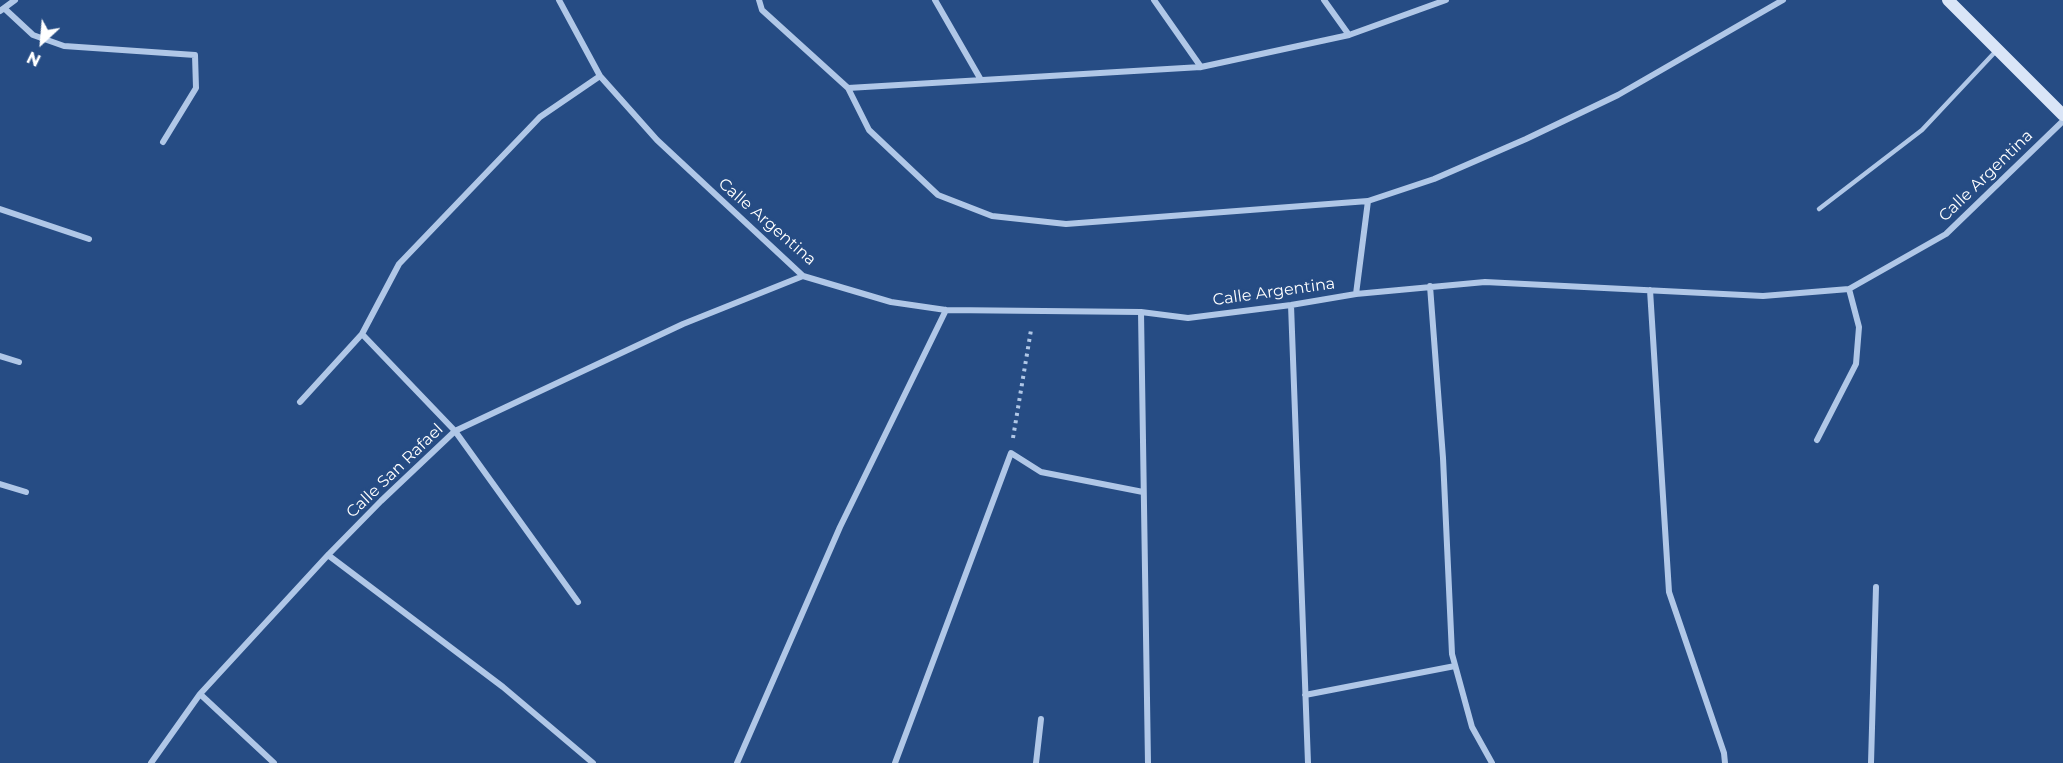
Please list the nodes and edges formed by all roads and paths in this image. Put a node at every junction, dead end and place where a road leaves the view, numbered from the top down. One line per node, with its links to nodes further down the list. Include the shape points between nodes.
1 (15, 0): 10 (street)
2 (559, 0): 14 (street, Calle Argentina)
3 (759, 0): 16 (street, via 762,10)
4 (935, 0): 15 (street)
5 (1154, 0): 13 (street)
6 (1324, 0): 11 (street)
7 (1446, 0): 11 (street)
8 (1783, 0): 20 (street, via 1618,96 1434,179)
9 (1948, 0): 12 (main road)
10 (2, 10): 19 (street, via 33,35 64,46 195,55 196,88)
11 (1349, 35): 13 (street)
12 (1998, 49): 17 (main road); 22 (lane, via 1922,130)
13 (1202, 67): 15 (street)
14 (600, 76): 24 (street, Calle Argentina, via 657,140); 33 (street, via 540,117 399,264)
15 (981, 80): 16 (street)
16 (848, 88): 20 (street, via 869,130 938,195 992,216 1066,224)
17 (2063, 114)
18 (2063, 121): 26 (street, Calle Argentina, via 1946,234)
19 (163, 142)
20 (1368, 201): 28 (street)
21 (0, 209): 23 (street)
22 (1819, 209)
23 (89, 239)
24 (803, 276): 30 (street, Calle Argentina, via 891,303); 37 (street, Calle San Rafael, via 683,324)
25 (1430, 286): 27 (street, Calle Argentina, via 1485,282); 28 (street, Calle Argentina); 46 (street)
26 (1849, 289): 27 (street, Calle Argentina, via 1763,296); 38 (street, via 1859,327 1856,364)
27 (1650, 290): 59 (street, via 1669,592)
28 (1356, 294): 29 (street, Calle Argentina)
29 (1291, 305): 32 (street, Calle Argentina, via 1188,318); 48 (street)
30 (946, 310): 31 (street, Calle Argentina); 53 (street, via 840,527)
31 (1034, 310): 32 (street, Calle Argentina); 39 (path)
32 (1141, 312): 42 (street)
33 (362, 334): 36 (street); 37 (street)
34 (0, 356): 35 (street)
35 (19, 362)
36 (300, 402)
37 (455, 431): 43 (street, Calle San Rafael); 45 (street)
38 (1817, 440)
39 (1011, 453): 42 (street, via 1041,472); 54 (street)
40 (0, 484): 41 (street)
41 (26, 492)
42 (1143, 492): 56 (street)
43 (328, 555): 47 (street, Calle San Rafael); 52 (street, via 503,687)
44 (1876, 588): 60 (street)
45 (578, 602)
46 (1455, 666): 48 (street); 58 (street, via 1472,727)
47 (200, 694): 50 (street, Calle San Rafael); 51 (street)
48 (1305, 694): 57 (street)
49 (1041, 719): 55 (street)
50 (151, 763)
51 (274, 763)
52 (593, 763)
53 (737, 763)
54 (895, 763)
55 (1036, 763)
56 (1148, 763)
57 (1308, 763)
58 (1492, 763)
59 (1725, 763)
60 (1871, 763)

